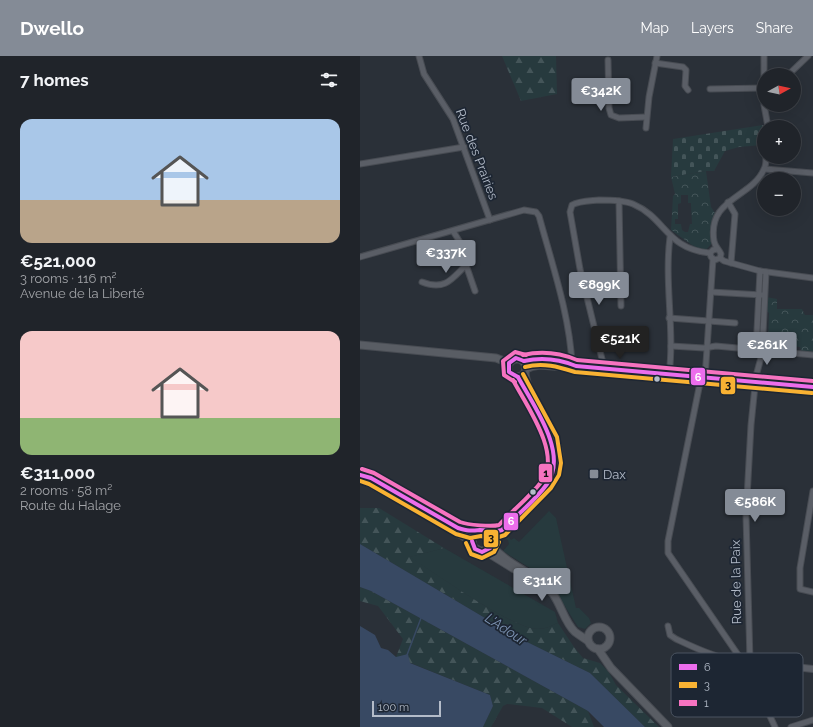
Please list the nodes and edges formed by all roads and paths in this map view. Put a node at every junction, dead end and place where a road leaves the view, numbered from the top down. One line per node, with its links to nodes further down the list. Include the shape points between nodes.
1 (419, 56): 14 (street, Rue des Prairies, via 424,74 448,109)
2 (656, 56): 6 (street)
3 (764, 56): 7 (street)
4 (808, 56): 8 (street)
5 (608, 60): 12 (street, via 611,115 619,118)
6 (655, 63): 10 (street, via 683,67 686,70); 12 (street)
7 (764, 68)
8 (795, 68)
9 (757, 88): 11 (street)
10 (688, 90)
11 (710, 90)
12 (646, 117): 13 (street)
13 (646, 128)
14 (464, 147): 15 (street); 21 (street, Rue des Prairies)
15 (360, 164)
16 (765, 164): 17 (street)
17 (764, 169): 18 (street); 20 (street, via 758,179)
18 (813, 173)
19 (619, 201): 23 (street, via 645,211); 39 (street); 52 (street, via 595,200 575,203 570,208 580,270 602,359)
20 (728, 202): 24 (street, via 720,210 715,223 714,241); 29 (street, via 735,214)
21 (490, 220): 22 (street); 51 (street, via 524,210 536,212 540,216 566,326)
22 (454, 230): 26 (street); 30 (street, via 463,247)
23 (670, 238): 25 (street, via 693,250); 40 (street)
24 (717, 249): 25 (street); 27 (street)
25 (710, 253): 28 (street)
26 (360, 257)
27 (720, 258): 28 (street); 29 (street)
28 (713, 259): 36 (street)
29 (731, 263): 31 (street)
30 (466, 265): 34 (street, via 452,281 435,285); 35 (street)
31 (760, 271): 32 (street); 37 (street)
32 (766, 272): 33 (street); 38 (street, Rue de la Paix)
33 (813, 278)
34 (422, 282)
35 (475, 291)
36 (711, 292): 37 (street); 41 (street)
37 (759, 295): 38 (street); 46 (street)
38 (765, 295): 47 (street, Rue de la Paix)
39 (621, 306)
40 (669, 318): 41 (street); 44 (street)
41 (709, 320): 42 (street); 45 (street)
42 (735, 323)
43 (360, 345): 50 (main road, via 496,358)
44 (671, 346): 45 (street); 54 (street)
45 (707, 348): 46 (street, via 716,346); 56 (street)
46 (756, 350): 47 (street)
47 (762, 350): 48 (street); 57 (street, Rue de la Paix)
48 (813, 355)
49 (524, 361): 50 (main road, via 516,358); 51 (main road, via 536,358 564,361); 53 (main road)
50 (509, 363): 55 (main road, via 509,372)
51 (572, 365): 52 (main road); 53 (main road, via 540,365)
52 (600, 368): 54 (main road)
53 (526, 371): 55 (main road); 64 (main road, via 530,394 556,441 558,467 547,490)
54 (669, 375): 56 (main road)
55 (518, 377): 62 (main road, via 552,439 554,468 547,484 507,525 502,530)
56 (703, 378): 57 (main road); 74 (street, via 668,541 668,552)
57 (756, 383): 58 (main road); 75 (street, Rue de la Paix, via 750,432 746,516)
58 (810, 388)
59 (360, 476): 61 (main road, via 381,484 466,532); 63 (main road)
60 (813, 490): 66 (street, via 800,568 800,590)
61 (477, 532): 62 (main road); 63 (main road)
62 (489, 533): 64 (main road)
63 (472, 542): 65 (main road, via 477,550)
64 (492, 543): 65 (main road); 67 (main road, via 497,552 536,578 554,595)
65 (485, 551): 67 (main road, via 530,579)
66 (813, 592)
67 (556, 601): 70 (main road)
68 (668, 626): 73 (street, via 670,635 676,639)
69 (588, 633): 70 (main road); 71 (main road); 72 (main road, via 595,627 607,630 610,638)
70 (578, 634): 71 (main road)
71 (588, 641): 72 (main road, via 591,646)
72 (601, 648): 80 (main road, via 611,668)
73 (711, 653)
74 (736, 653)
75 (750, 653)
76 (803, 669): 77 (street)
77 (813, 670)
78 (770, 717): 81 (street)
79 (813, 720): 82 (street)
80 (668, 727)
81 (775, 727)
82 (791, 727)

